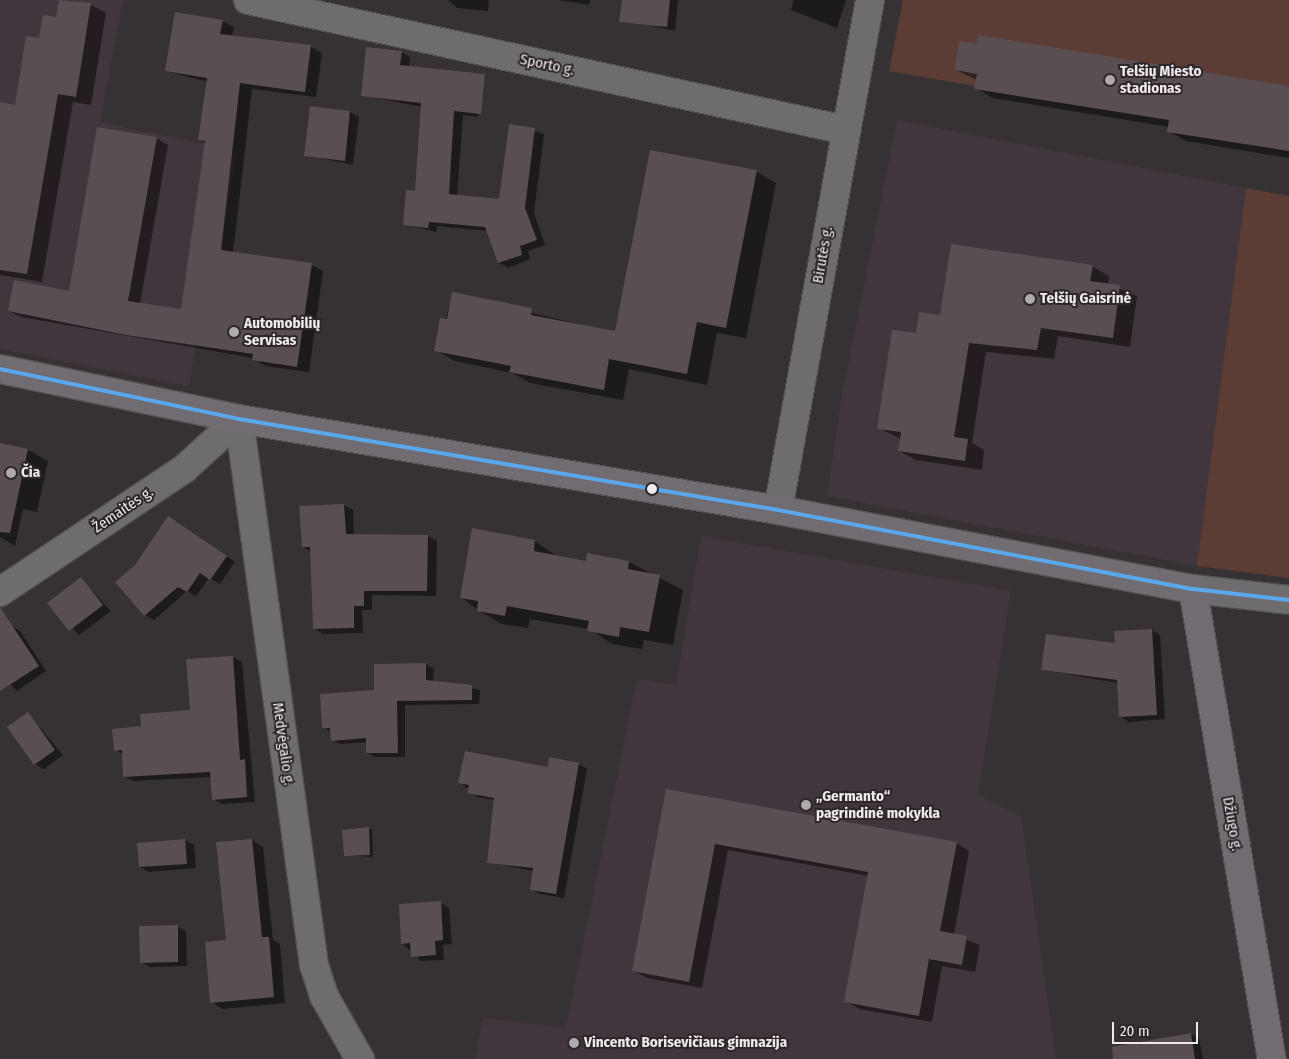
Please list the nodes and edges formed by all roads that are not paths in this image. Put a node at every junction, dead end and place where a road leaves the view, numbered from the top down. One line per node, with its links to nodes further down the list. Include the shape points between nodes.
1 (248, 0): 3 (street, Sporto g.)
2 (870, 0): 3 (street, Birutės g.)
3 (845, 130): 6 (street, Birutės g.)
4 (0, 369): 5 (main road)
5 (239, 419): 6 (main road); 8 (street, Žemaitės g., via 184,469); 10 (street, Medvėgalio g., via 314,965 324,996)
6 (778, 510): 7 (main road)
7 (1193, 588): 9 (street); 11 (main road, Džiugo g.)
8 (0, 592)
9 (1289, 600)
10 (360, 1059)
11 (1272, 1059)

